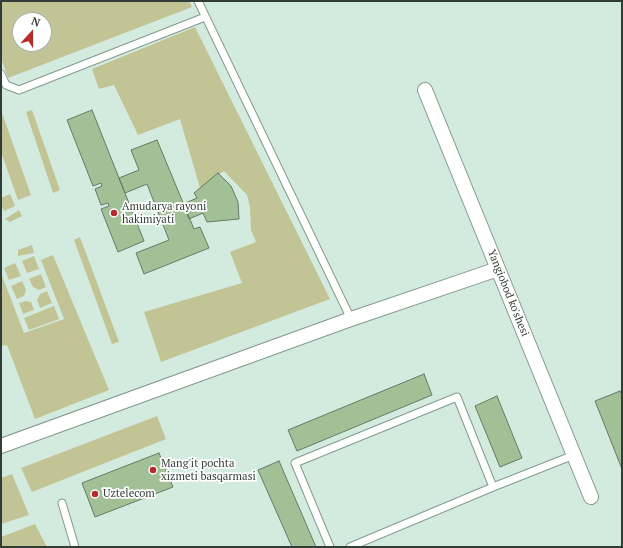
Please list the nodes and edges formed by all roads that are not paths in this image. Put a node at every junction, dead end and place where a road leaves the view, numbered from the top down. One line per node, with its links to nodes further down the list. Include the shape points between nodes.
1 (198, 1): 2 (lane)
2 (205, 17): 3 (lane, via 19,90 6,85); 6 (lane)
3 (1, 74)
4 (425, 90): 5 (street, Yangiobod ko'shesi)
5 (498, 268): 6 (street); 8 (street, Yangiobod ko'shesi)
6 (351, 319): 7 (street)
7 (1, 446)
8 (574, 455): 9 (lane); 10 (street, Yangiobod ko'shesi)
9 (492, 486): 13 (lane, via 457,397 296,462); 14 (lane)
10 (591, 497)
11 (62, 503): 12 (lane)
12 (75, 547)
13 (330, 547)
14 (350, 547)

